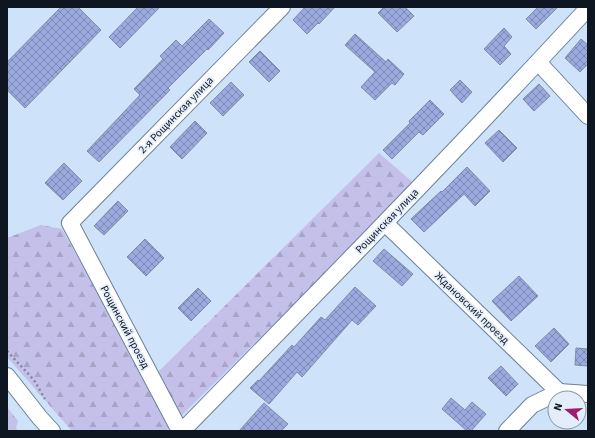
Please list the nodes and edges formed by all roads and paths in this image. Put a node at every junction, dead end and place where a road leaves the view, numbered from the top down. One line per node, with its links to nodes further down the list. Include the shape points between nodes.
1 (282, 7): 5 (street, 2-я Рощинская улица)
2 (588, 8): 3 (street, Рощинская улица)
3 (538, 62): 4 (street); 6 (street, Рощинская улица)
4 (588, 116)
5 (70, 223): 11 (street, Рощинский проезд)
6 (385, 223): 8 (street, Ждановский проезд); 11 (street, Рощинская улица)
7 (7, 376): 10 (street)
8 (557, 390)
9 (547, 398): 12 (street, via 532,405)
10 (52, 431)
11 (181, 431)
12 (507, 431)

